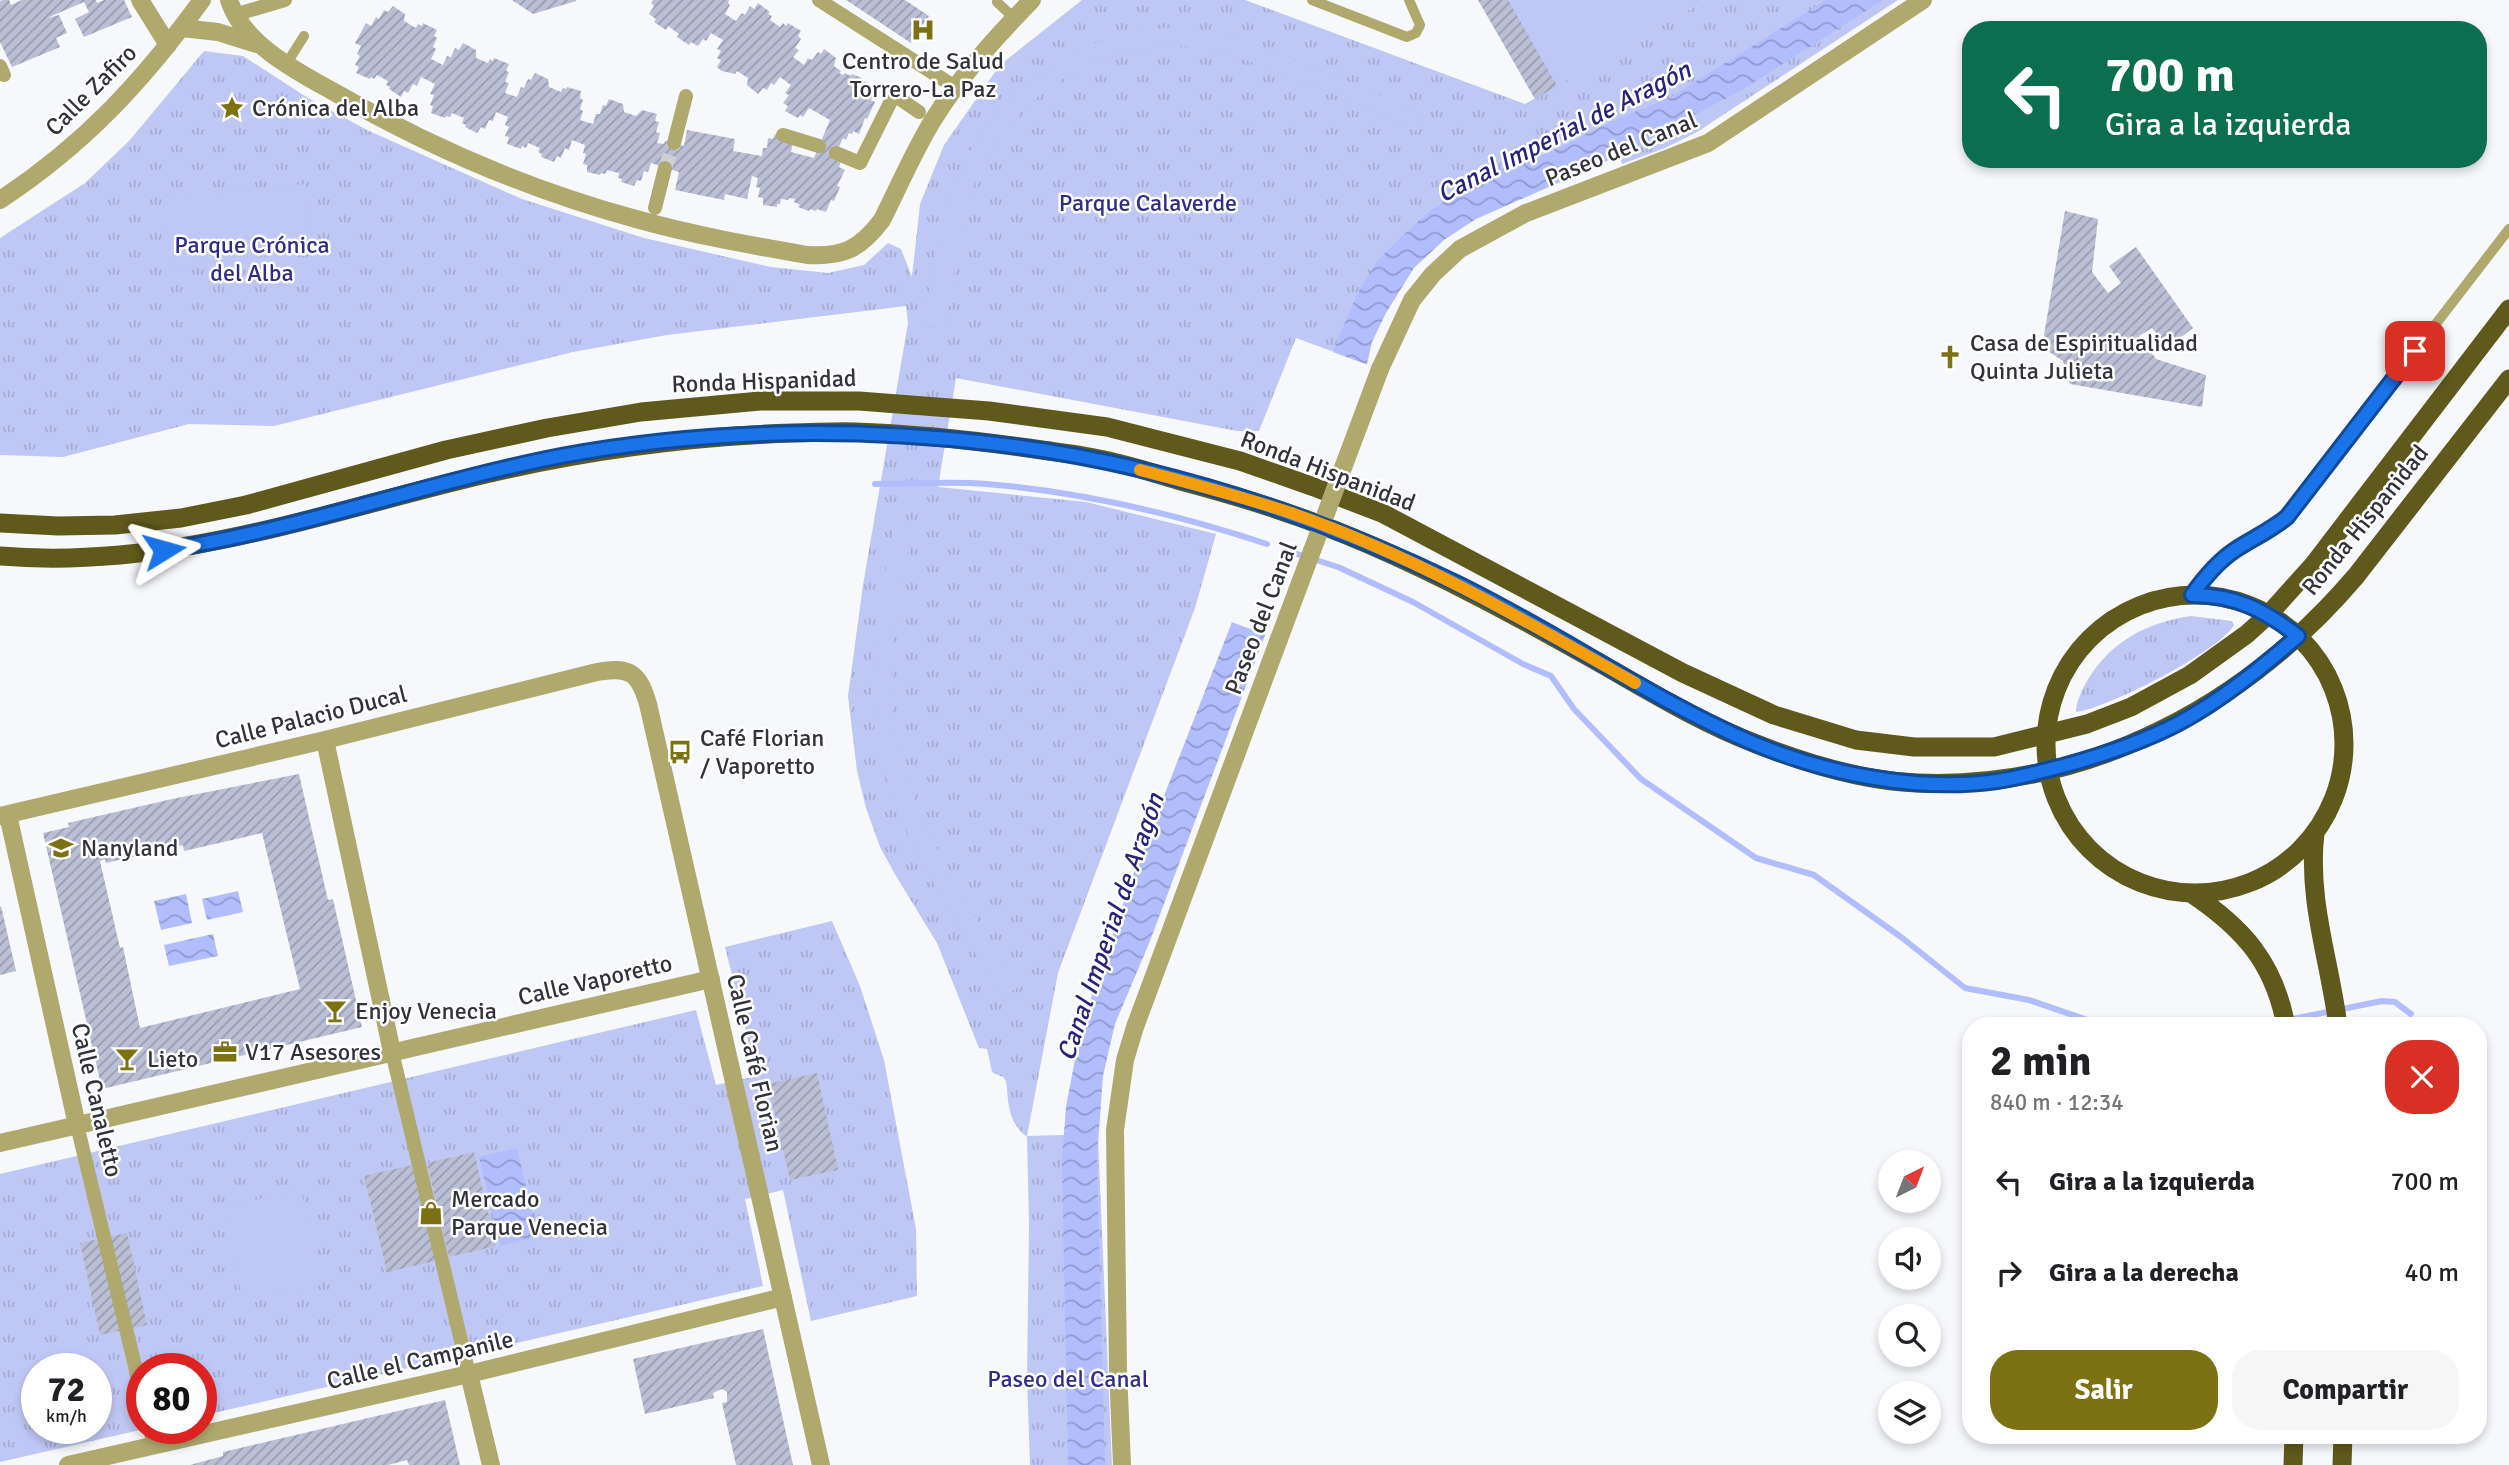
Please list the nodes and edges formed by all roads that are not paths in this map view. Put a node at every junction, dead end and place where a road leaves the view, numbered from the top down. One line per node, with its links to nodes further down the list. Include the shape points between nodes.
1 (140, 0): 16 (street)
2 (202, 0): 14 (street, Calle Zafiro)
3 (285, 0): 12 (street)
4 (819, 0): 19 (street)
5 (1032, 0): 13 (street)
6 (1312, 0): 11 (lane)
7 (1342, 0): 11 (lane)
8 (1409, 0): 11 (lane, via 1420,25 1407,37)
9 (1923, 0): 61 (street, Paseo del Canal, bridge, via 1708,143 1526,213 1460,248 1412,300 1380,369 1125,1060 1115,1130)
10 (997, 2): 13 (lane)
11 (1330, 6)
12 (232, 8): 17 (street)
13 (1014, 18): 19 (street)
14 (182, 28): 16 (street, Calle Zafiro); 17 (street, via 218,32)
15 (304, 36): 18 (lane)
16 (168, 45): 27 (street, Calle Zafiro, via 89,133)
17 (266, 48): 18 (street)
18 (287, 63): 19 (street, via 367,111 500,173 633,218 807,256 838,255 872,233)
19 (955, 88)
20 (686, 96): 23 (street)
21 (919, 111): 25 (street, via 894,95 860,163)
22 (782, 135): 24 (street)
23 (674, 143)
24 (819, 146)
25 (836, 153)
26 (666, 168): 28 (street)
27 (0, 200)
28 (655, 208)
29 (2509, 229): 34 (lane, via 2287,517 2223,559)
30 (2509, 309): 35 (highway, Ronda Hispanidad, via 2314,564)
31 (2509, 379): 36 (highway, Ronda Hispanidad, via 2356,576)
32 (0, 523): 38 (highway, Ronda Hispanidad, via 115,525 181,518 246,505 446,450 641,412 760,401 859,401 989,411 1107,427 1240,461 1314,487 1384,514 1683,673 1774,715 1844,737 1914,747 1969,748)
33 (0, 556): 40 (highway, Ronda Hispanidad, via 89,559 220,542 520,466 646,443 852,432 990,443 1102,459 1290,513 1457,584 1672,704 1757,745 1821,765 1913,783 1997,781)
34 (2192, 595): 35 (highway, via 2241,601); 38 (highway, via 2149,601 2120,613 2095,631 2059,680)
35 (2269, 614): 36 (highway); 38 (highway, Ronda Hispanidad, via 2221,655 2162,691 2087,724)
36 (2298, 636): 40 (highway, Ronda Hispanidad, via 2181,722 2092,758); 42 (highway, via 2319,661 2342,715 2343,765 2328,812)
37 (633, 674): 39 (street, Calle Palacio Ducal, via 619,669 597,673); 44 (street, Calle Café Florian, via 643,686 648,704)
38 (2045, 735): 40 (highway)
39 (325, 740): 41 (street, Calle Palacio Ducal); 47 (street)
40 (2047, 770): 43 (highway, via 2064,815 2085,846 2133,880 2161,890)
41 (4, 815): 48 (street, Calle Canaletto)
42 (2315, 834): 43 (highway, via 2273,872 2247,884); 46 (highway, via 2312,877)
43 (2191, 893): 45 (highway, via 2250,943 2273,978)
44 (710, 979): 47 (street, Calle Vaporetto); 50 (street, Calle Café Florian)
45 (2285, 1017)
46 (2337, 1017)
47 (392, 1052): 48 (street, Calle Vaporetto); 52 (street)
48 (78, 1125): 49 (street, Calle Vaporetto); 51 (street, Calle Canaletto)
49 (0, 1143)
50 (783, 1297): 52 (street, Calle el Campanile); 60 (street, Calle Café Florian)
51 (132, 1353)
52 (468, 1374): 56 (street, Calle el Campanile); 59 (street)
53 (153, 1444): 56 (street)
54 (2294, 1444): 62 (highway)
55 (2343, 1444): 63 (highway)
56 (154, 1447): 57 (street, Calle el Campanile); 58 (street)
57 (68, 1465)
58 (158, 1465)
59 (491, 1465)
60 (821, 1465)
61 (1122, 1465)
62 (2293, 1465)
63 (2342, 1465)

